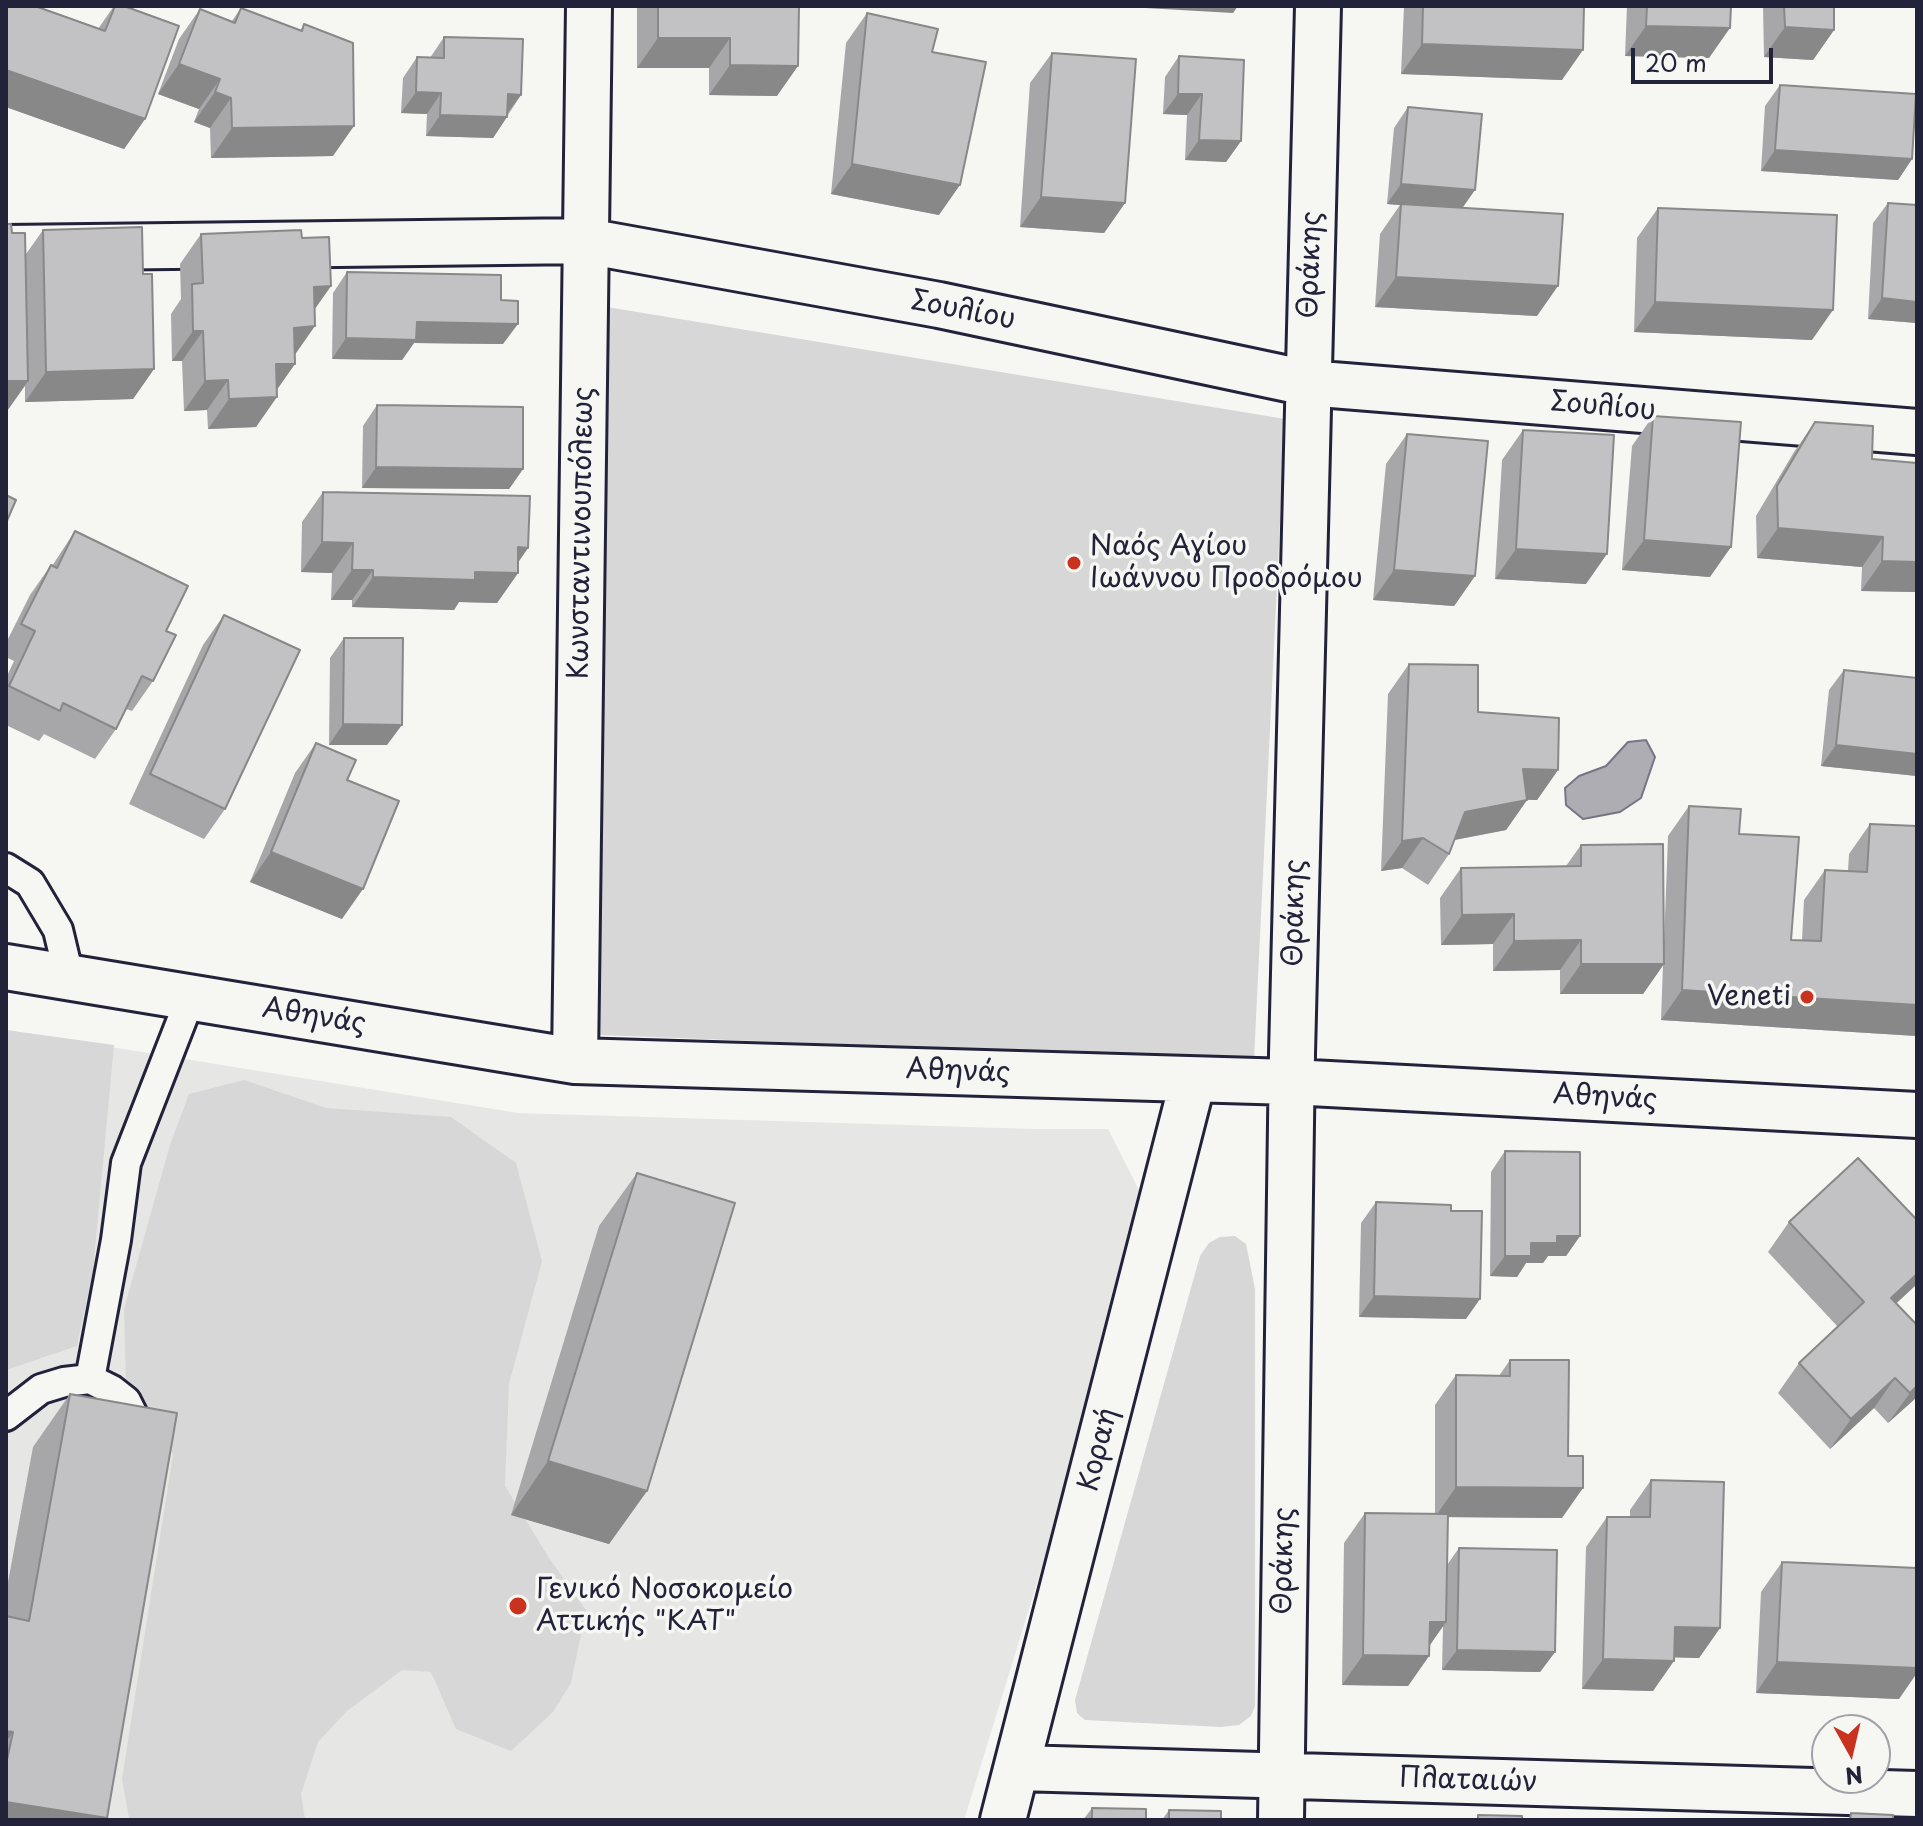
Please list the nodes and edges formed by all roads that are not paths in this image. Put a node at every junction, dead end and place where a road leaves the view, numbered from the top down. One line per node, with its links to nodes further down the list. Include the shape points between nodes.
1 (589, 6): 3 (street, Κωνσταντινουπόλεως)
2 (1318, 6): 5 (street, Θράκης)
3 (586, 241): 4 (street, Σουλίου); 5 (street, Σουλίου, via 939,305); 11 (street, Κωνσταντινουπόλεως)
4 (6, 248)
5 (1307, 383): 6 (street, Σουλίου); 13 (street, Θράκης)
6 (1917, 432)
7 (6, 868): 9 (lane, via 30,883 58,930)
8 (6, 967): 9 (street, Αθηνάς)
9 (69, 976): 10 (street, Αθηνάς)
10 (190, 999): 11 (street, Αθηνάς); 15 (lane, via 126,1163)
11 (575, 1061): 12 (street, Αθηνάς)
12 (1193, 1080): 13 (street, Αθηνάς); 18 (street, Κοραή)
13 (1291, 1082): 14 (street, Αθηνάς); 19 (street, Θράκης)
14 (1917, 1115)
15 (90, 1379): 16 (lane, via 41,1389); 17 (lane, via 126,1401 137,1423)
16 (6, 1416)
17 (142, 1459)
18 (1018, 1768): 19 (street, Πλαταιών); 21 (street, Κοραή)
19 (1281, 1776): 20 (street, Πλαταιών); 22 (street, Θράκης)
20 (1917, 1794)
21 (1003, 1820)
22 (1281, 1820)

